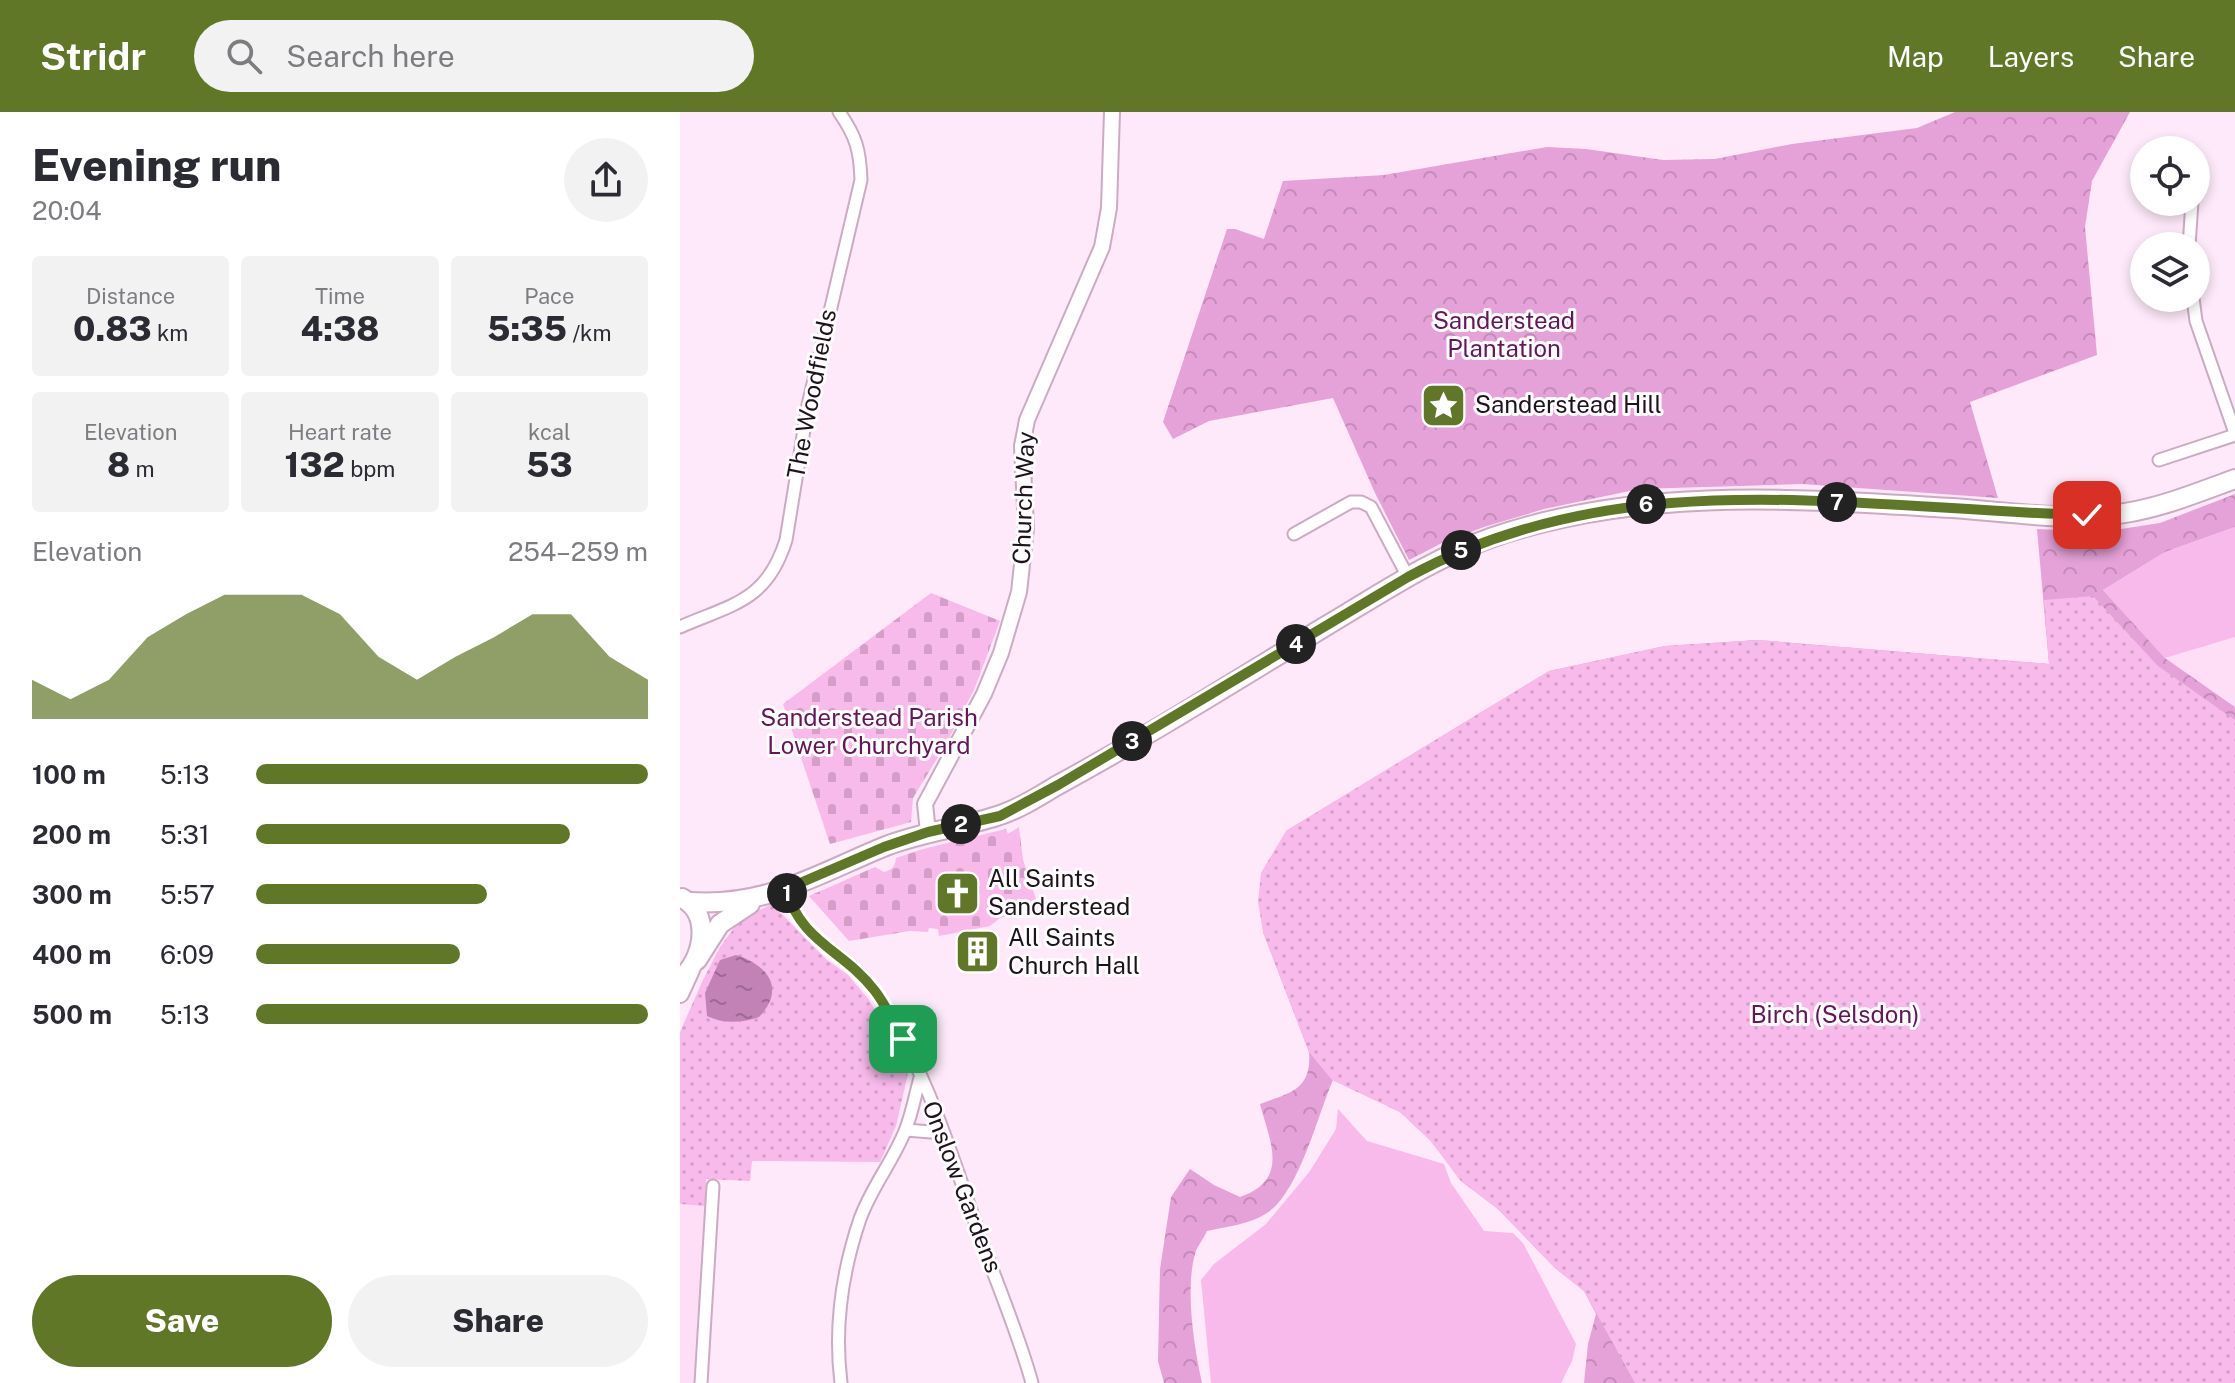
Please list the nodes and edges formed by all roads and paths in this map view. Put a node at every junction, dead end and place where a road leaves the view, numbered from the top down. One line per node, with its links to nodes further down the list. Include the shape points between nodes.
1 (839, 112): 9 (street, The Woodfields, via 853,132 861,180 808,405 783,550 769,578 752,596)
2 (1112, 112): 10 (street, Church Way, via 1109,208 1102,247 1027,420 1022,446 1026,528 1019,592 984,694 925,804)
3 (2195, 312): 4 (street)
4 (2235, 434): 5 (street)
5 (2159, 460)
6 (2235, 479): 8 (main road, via 2122,514 1804,500 1640,504 1494,537)
7 (1294, 534): 8 (street, via 1351,502 1361,502 1371,507)
8 (1408, 577): 10 (main road, via 1048,791 1000,816)
9 (680, 627)
10 (928, 832): 11 (main road)
11 (786, 889): 12 (main road); 16 (street, Onslow Gardens, via 801,923 876,992)
12 (767, 895): 13 (main road, via 725,903); 14 (main road, via 720,924)
13 (685, 899): 14 (main road, via 702,939)
14 (689, 969): 15 (main road)
15 (680, 994)
16 (920, 1078): 17 (street); 18 (street, Onslow Gardens)
17 (906, 1130): 18 (street); 21 (street, via 861,1217 847,1269 838,1309)
18 (943, 1133): 22 (street, Onslow Gardens)
19 (713, 1186): 20 (street)
20 (701, 1383)
21 (841, 1383)
22 (1032, 1383)

